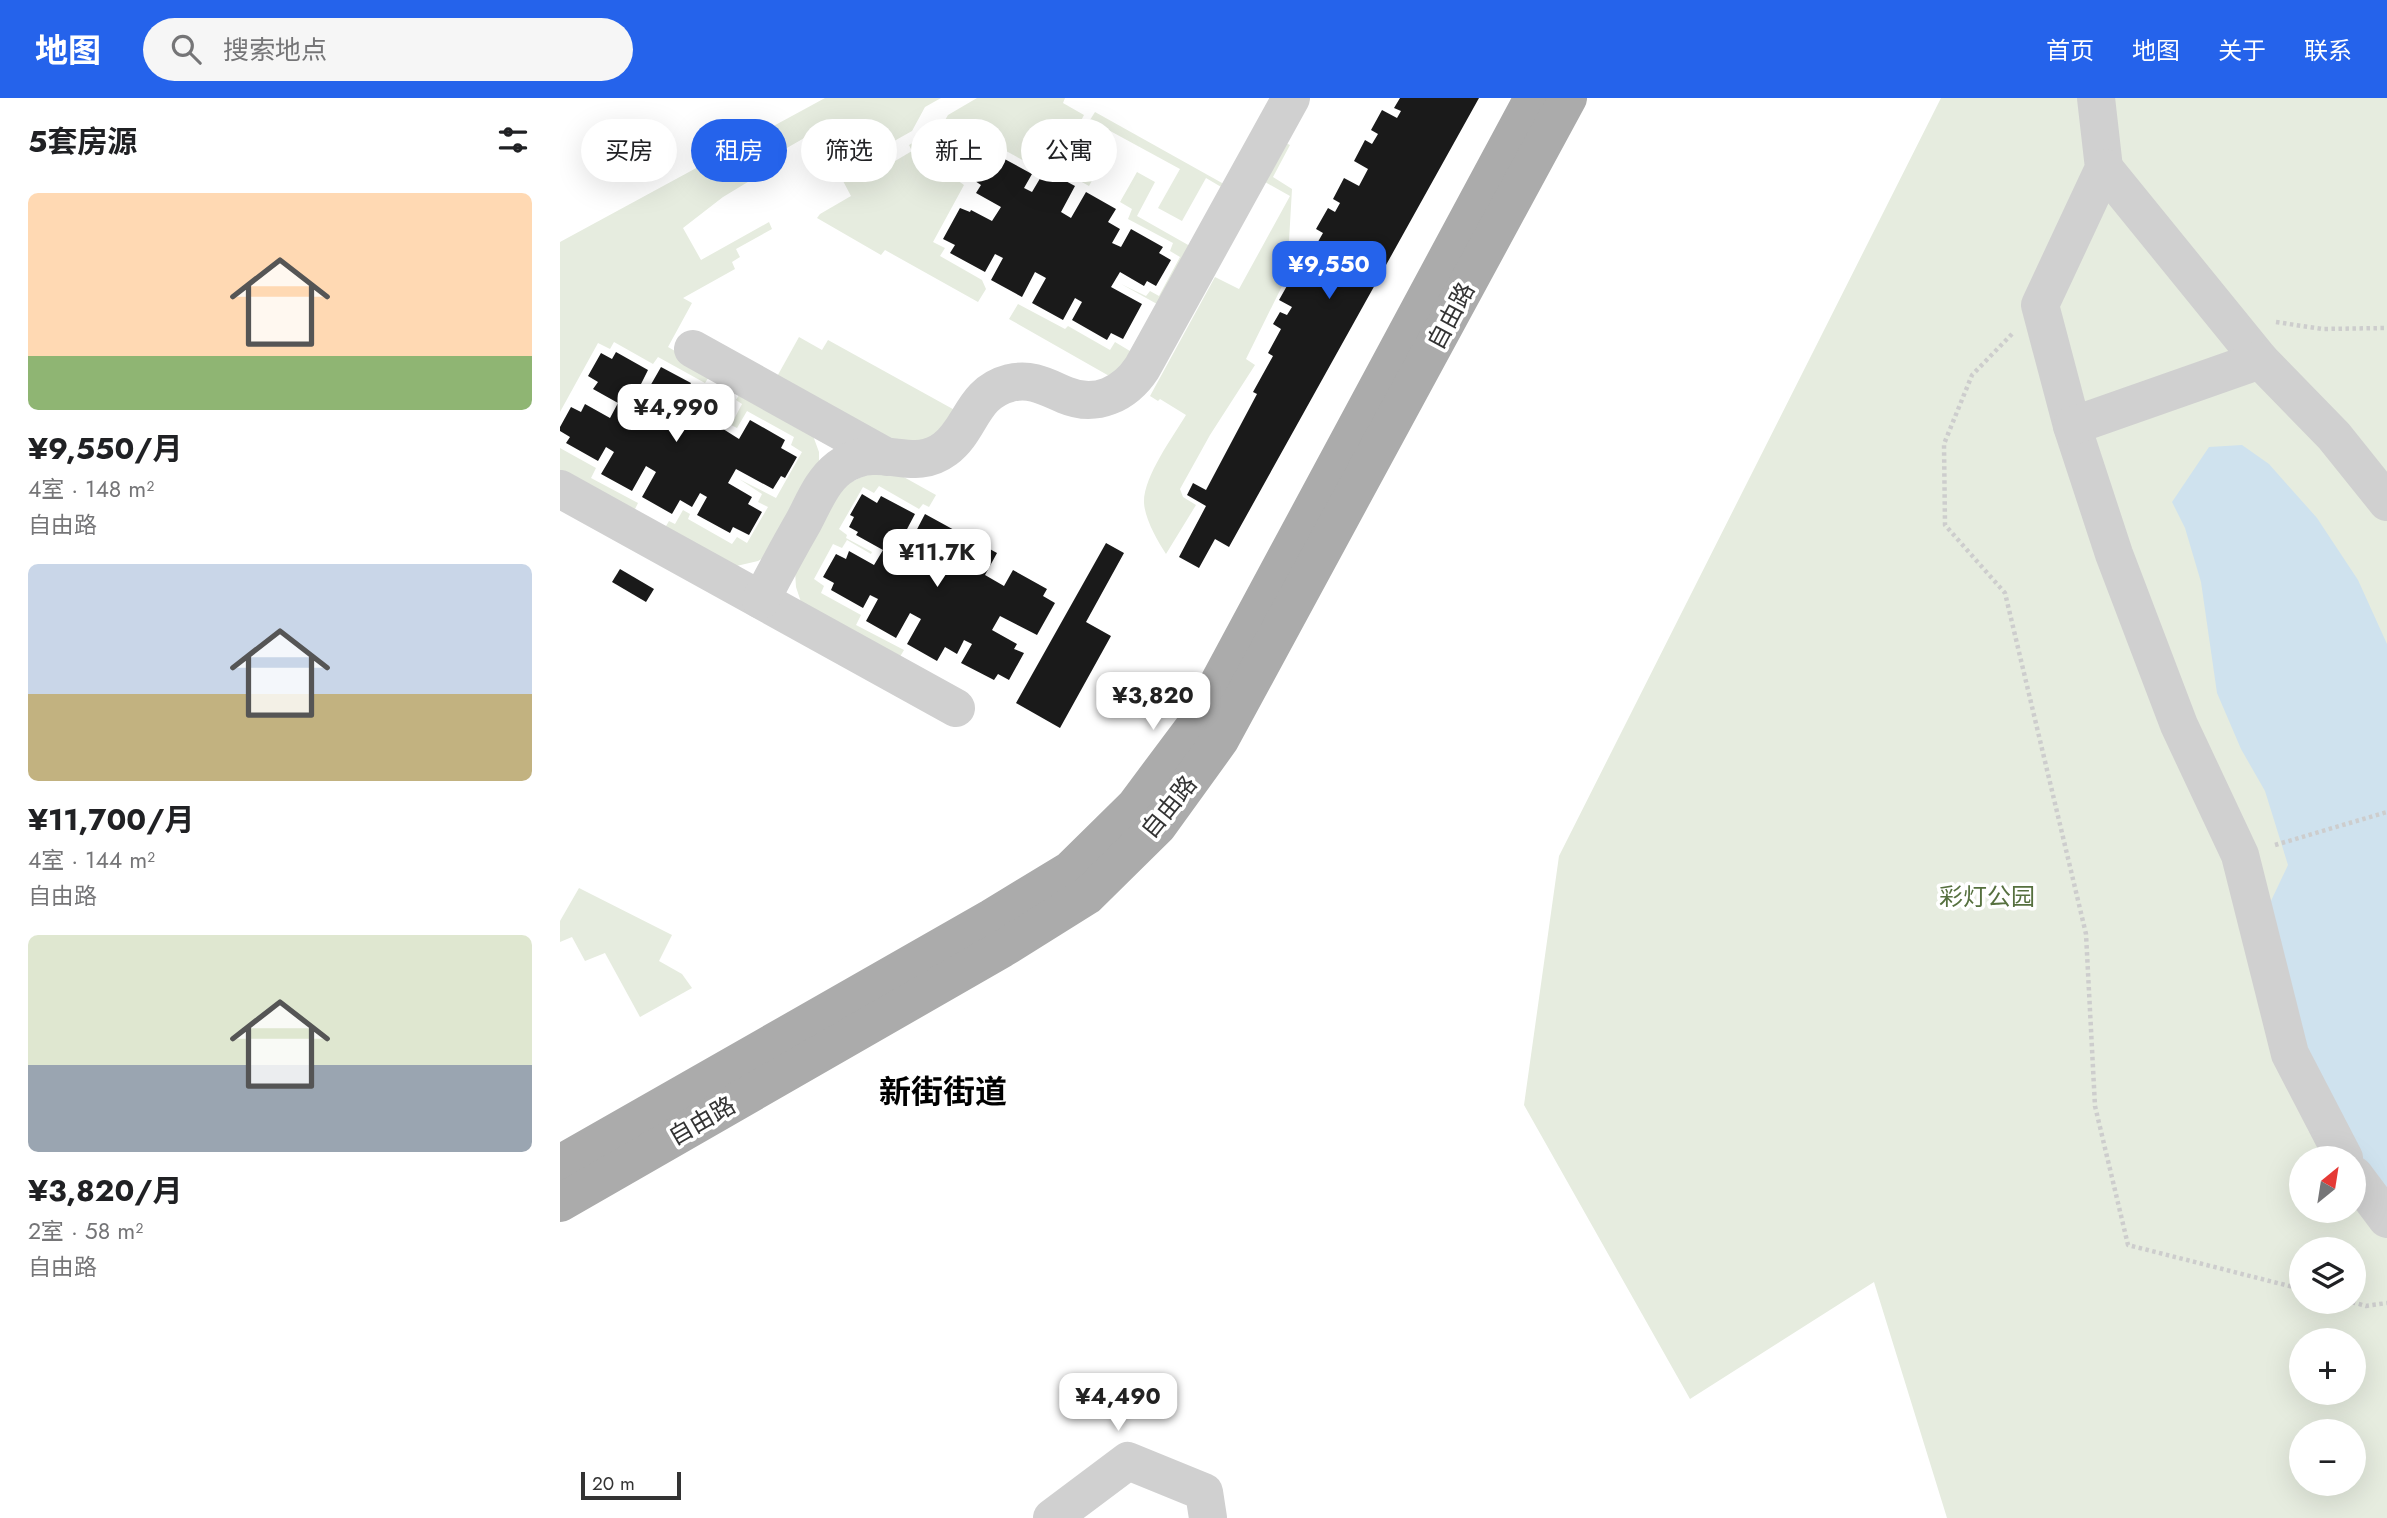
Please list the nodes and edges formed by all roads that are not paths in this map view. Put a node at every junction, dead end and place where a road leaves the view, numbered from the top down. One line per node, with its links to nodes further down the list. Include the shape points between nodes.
1 (1291, 98): 10 (street, via 1142,368 1123,389 1106,398 1085,400 1033,382 1010,383 981,400 943,451 915,461)
2 (1533, 98): 17 (main road, 自由路, via 1197,723 1135,806 1070,870)
3 (1569, 98): 19 (main road, 自由路, via 1220,740 1158,826 1076,903)
4 (2096, 98): 5 (street)
5 (2104, 168): 7 (street); 9 (street, via 2040,305)
6 (693, 349): 8 (street)
7 (2260, 360): 9 (street); 13 (street, via 2334,436)
8 (804, 411): 10 (street); 11 (street, via 826,442 829,466)
9 (2072, 426): 16 (street, via 2113,554 2179,724 2241,855 2290,1054)
10 (887, 457): 11 (street, via 849,462)
11 (823, 485): 14 (street)
12 (560, 489): 14 (street)
13 (2387, 502)
14 (761, 600): 15 (street)
15 (956, 708)
16 (2338, 1146)
17 (560, 1164)
18 (2366, 1191): 20 (street)
19 (560, 1203)
20 (2387, 1219)
21 (1052, 1518): 22 (street, via 1128,1461 1204,1492)
22 (1208, 1518)

